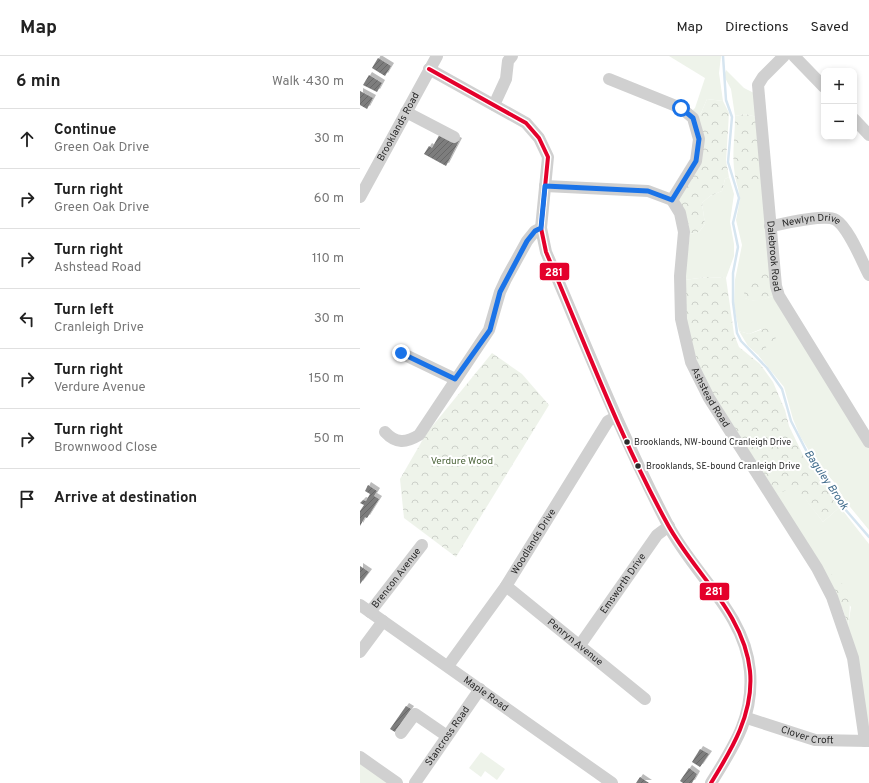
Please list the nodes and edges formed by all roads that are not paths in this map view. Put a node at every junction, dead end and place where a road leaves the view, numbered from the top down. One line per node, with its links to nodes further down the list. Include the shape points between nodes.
1 (437, 56): 5 (street, Brooklands Road)
2 (512, 56): 8 (street)
3 (784, 56): 16 (street, Dalebrook Road, via 758,85)
4 (794, 56): 7 (street)
5 (429, 69): 8 (street); 9 (street, Brooklands Road)
6 (609, 79): 15 (street, via 681,108 693,118 699,139 696,161)
7 (821, 84)
8 (494, 105): 13 (street, via 526,122 539,138 548,157)
9 (406, 112): 12 (street); 14 (street, Brooklands Road)
10 (857, 122): 11 (street)
11 (869, 135)
12 (454, 137)
13 (545, 186): 15 (street, via 648,191); 17 (street)
14 (360, 197)
15 (672, 200): 37 (street, Ashstead Road, via 680,213 684,232 680,276 681,319 692,362 709,398 817,568 832,597 853,658)
16 (770, 226): 18 (street, Newlyn Drive, via 825,217 836,220 845,230); 23 (street, Dalebrook Road, via 779,296)
17 (541, 228): 20 (street, via 527,241 500,292 490,330); 21 (street, via 546,252)
18 (869, 275)
19 (401, 353): 20 (street)
20 (455, 379): 22 (street, via 419,435 408,442 400,441)
21 (616, 417): 24 (street); 26 (street, Woodlands Drive, via 608,421)
22 (385, 432)
23 (869, 442)
24 (669, 526): 29 (street, Emsworth Drive, via 657,535); 34 (street, via 734,622 742,638 750,671 751,688)
25 (422, 545): 27 (street, Brencon Avenue)
26 (506, 586): 29 (street, Penryn Avenue); 31 (street, Woodlands Drive)
27 (365, 609): 28 (street, Maple Road)
28 (383, 621): 30 (street); 31 (street, Maple Road)
29 (580, 645): 33 (street, Penryn Avenue)
30 (360, 652)
31 (448, 666): 32 (street, Maple Road)
32 (480, 689): 36 (street, Stancross Road); 41 (street, Maple Road)
33 (645, 699)
34 (747, 718): 37 (street, Clover Croft, via 815,740); 42 (street)
35 (401, 733): 36 (street, via 415,714)
36 (447, 736): 40 (street, Stancross Road)
37 (867, 741)
38 (360, 757): 39 (street)
39 (398, 783)
40 (415, 783)
41 (612, 783)
42 (711, 783)

